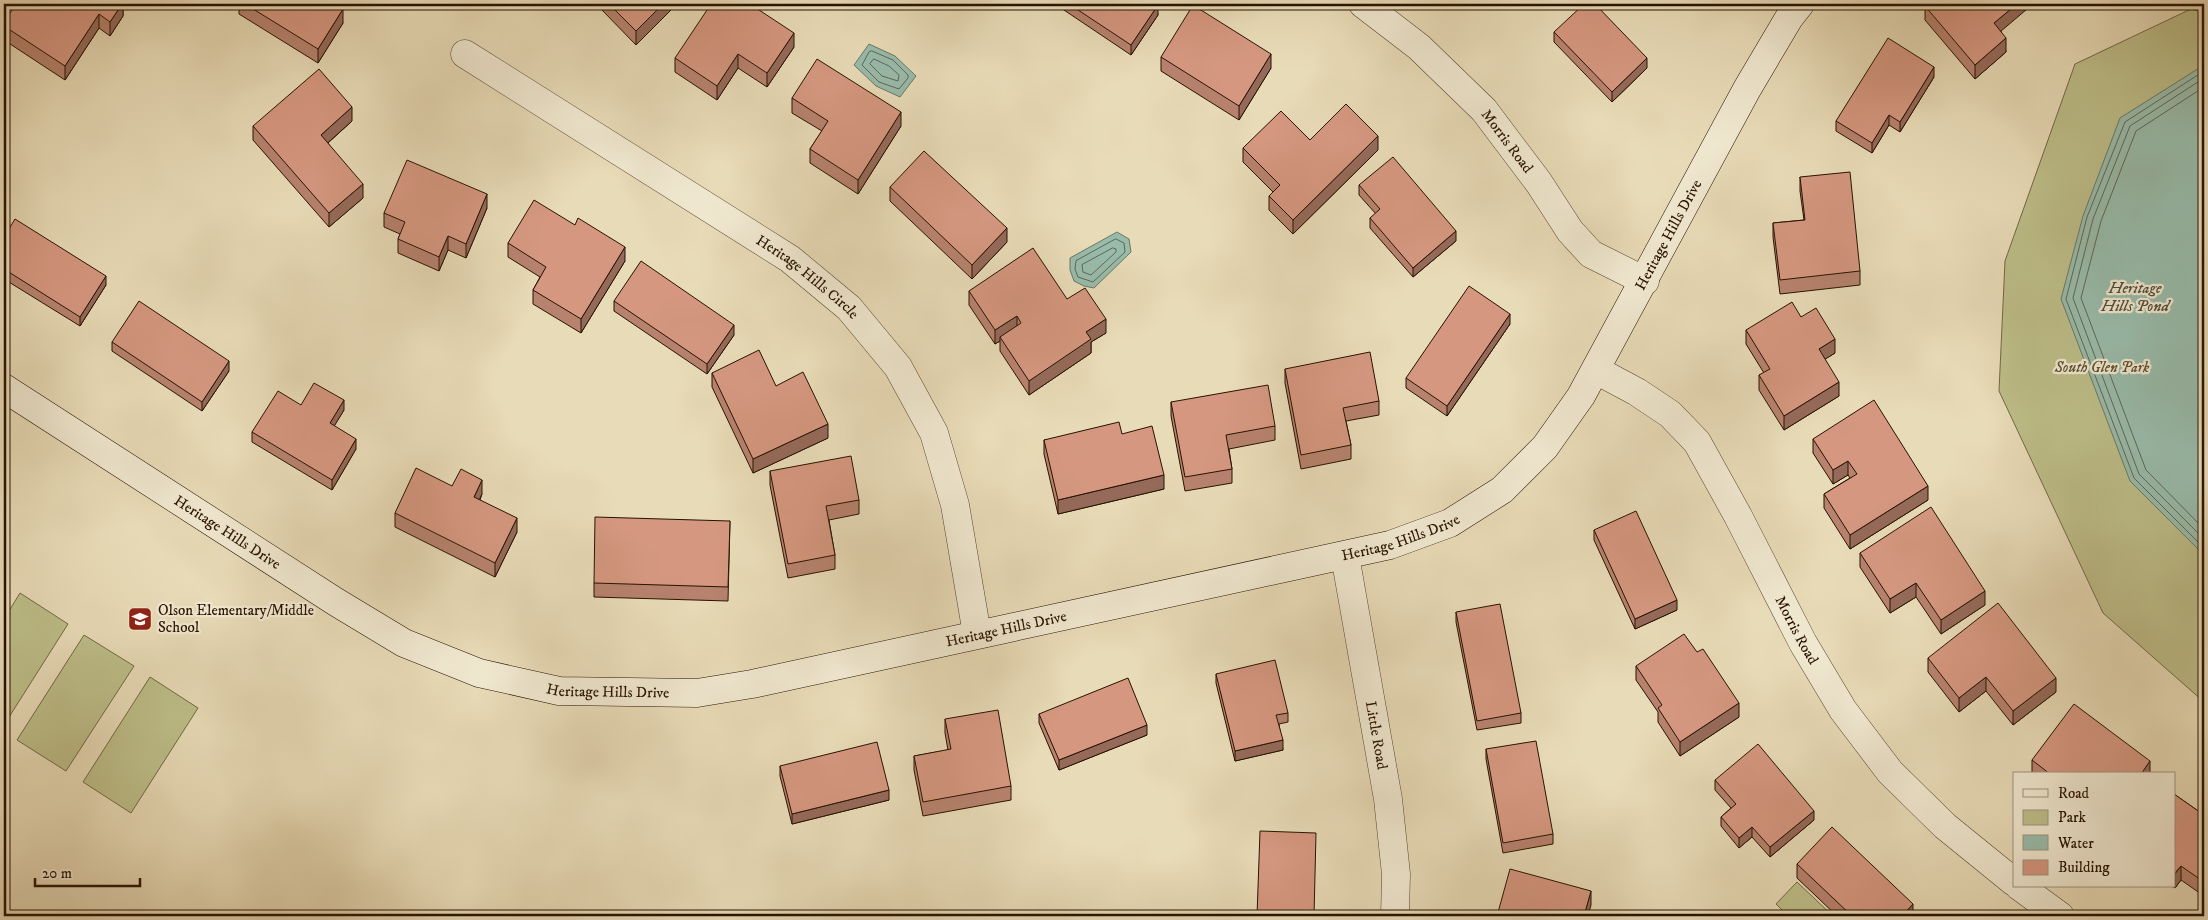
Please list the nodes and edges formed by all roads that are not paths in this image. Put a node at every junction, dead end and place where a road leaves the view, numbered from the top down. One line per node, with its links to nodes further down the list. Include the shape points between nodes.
1 (1363, 4): 4 (street, Morris Road, via 1419,47 1484,110 1539,183 1570,231 1591,254)
2 (1800, 4): 4 (street, Heritage Hills Drive, via 1747,89)
3 (465, 54): 8 (street, Heritage Hills Circle, via 790,259 849,308 898,367 934,433 955,505)
4 (1645, 281): 5 (street, Heritage Hills Drive)
5 (1596, 370): 7 (street, Heritage Hills Drive, via 1545,447 1502,490 1450,523 1390,545); 9 (street, Morris Road, via 1670,414 1697,442 1803,644 1843,710 1890,772 1945,826)
6 (4, 388): 8 (street, Heritage Hills Drive, via 404,644 479,674 559,691 697,693 752,684)
7 (1345, 556): 8 (street, Heritage Hills Drive); 11 (street, Little Road, via 1388,799 1396,874)
8 (977, 634)
9 (2013, 881)
10 (2022, 888): 12 (street)
11 (1395, 916)
12 (2060, 916)

